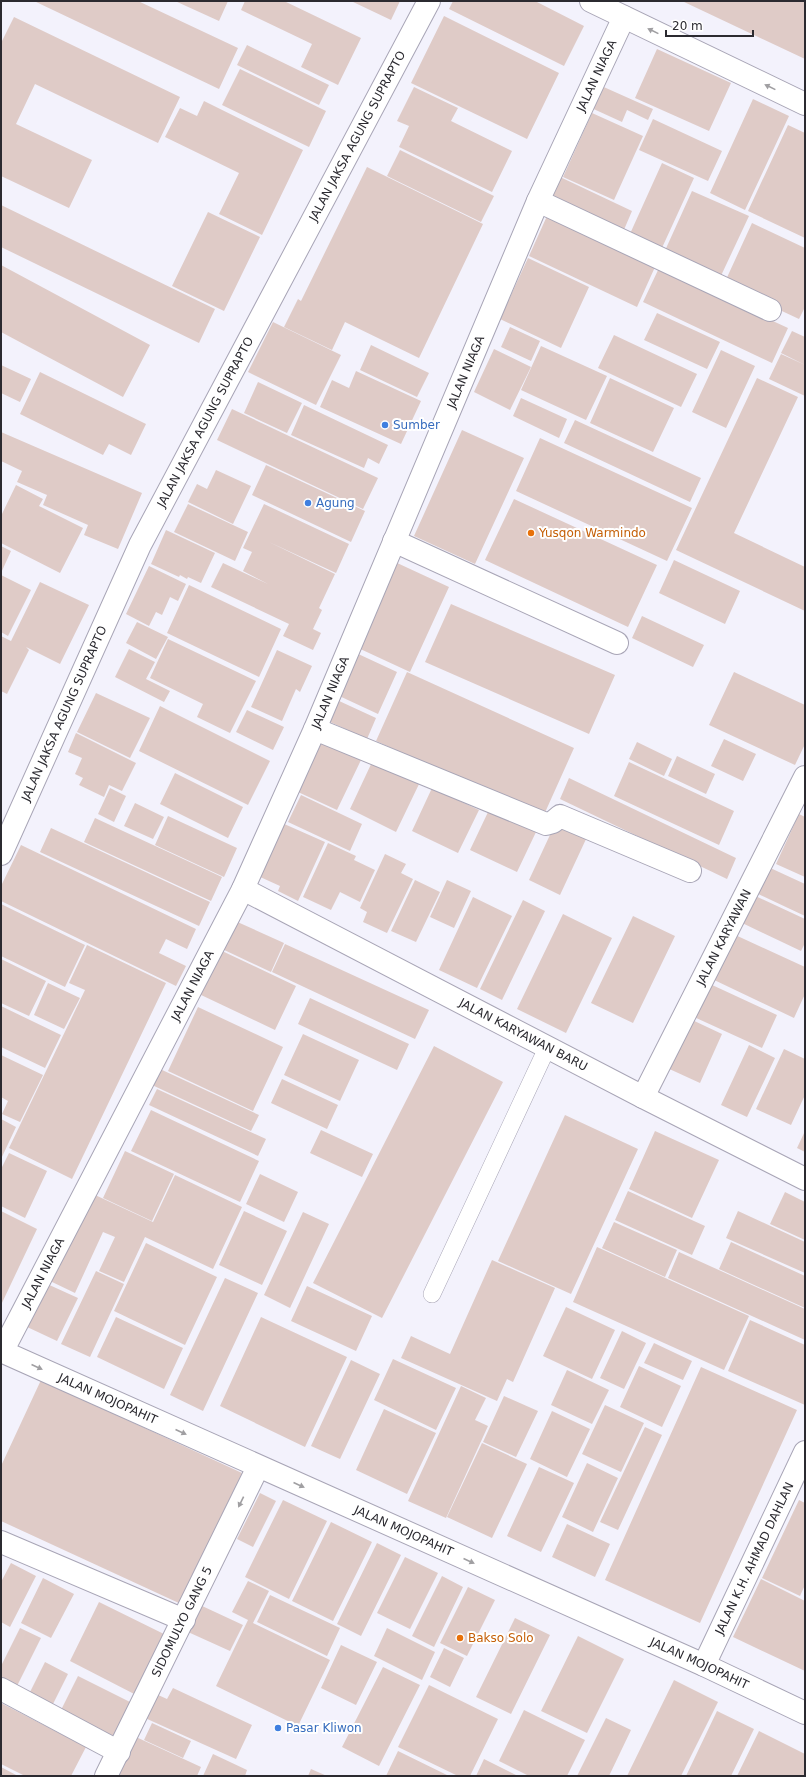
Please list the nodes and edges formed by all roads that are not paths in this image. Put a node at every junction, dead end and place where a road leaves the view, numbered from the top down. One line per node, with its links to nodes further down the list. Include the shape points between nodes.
1 (429, 1): 11 (street, JALAN JAKSA AGUNG SUPRAPTO, via 140,546)
2 (591, 1): 3 (street)
3 (624, 17): 4 (street, one-way to 3); 5 (street, JALAN NIAGA)
4 (805, 104)
5 (538, 201): 6 (street); 7 (street, JALAN NIAGA)
6 (770, 310)
7 (394, 541): 8 (street); 9 (street, JALAN NIAGA)
8 (617, 643)
9 (315, 728): 12 (street, via 546,824 560,816); 13 (street, JALAN NIAGA)
10 (805, 777): 15 (street, JALAN KARYAWAN)
11 (1, 854)
12 (690, 871)
13 (243, 889): 14 (street, JALAN KARYAWAN BARU); 18 (street, JALAN NIAGA)
14 (547, 1048): 15 (street, JALAN KARYAWAN BARU); 17 (lane)
15 (643, 1097): 16 (street, JALAN KARYAWAN BARU)
16 (805, 1179)
17 (432, 1294)
18 (2, 1351): 20 (street, JALAN MOJOPAHIT, one-way to 20)
19 (805, 1452): 23 (street, JALAN K.H. AHMAD DAHLAN)
20 (258, 1467): 22 (street, SIDOMULYO GANG 5, one-way to 22); 23 (street, JALAN MOJOPAHIT, one-way to 23)
21 (1, 1542): 22 (street)
22 (184, 1620): 26 (street, SIDOMULYO GANG 5)
23 (704, 1665): 25 (street, JALAN MOJOPAHIT)
24 (1, 1689): 26 (street)
25 (805, 1712)
26 (119, 1752): 27 (street, SIDOMULYO GANG 5)
27 (106, 1776)

